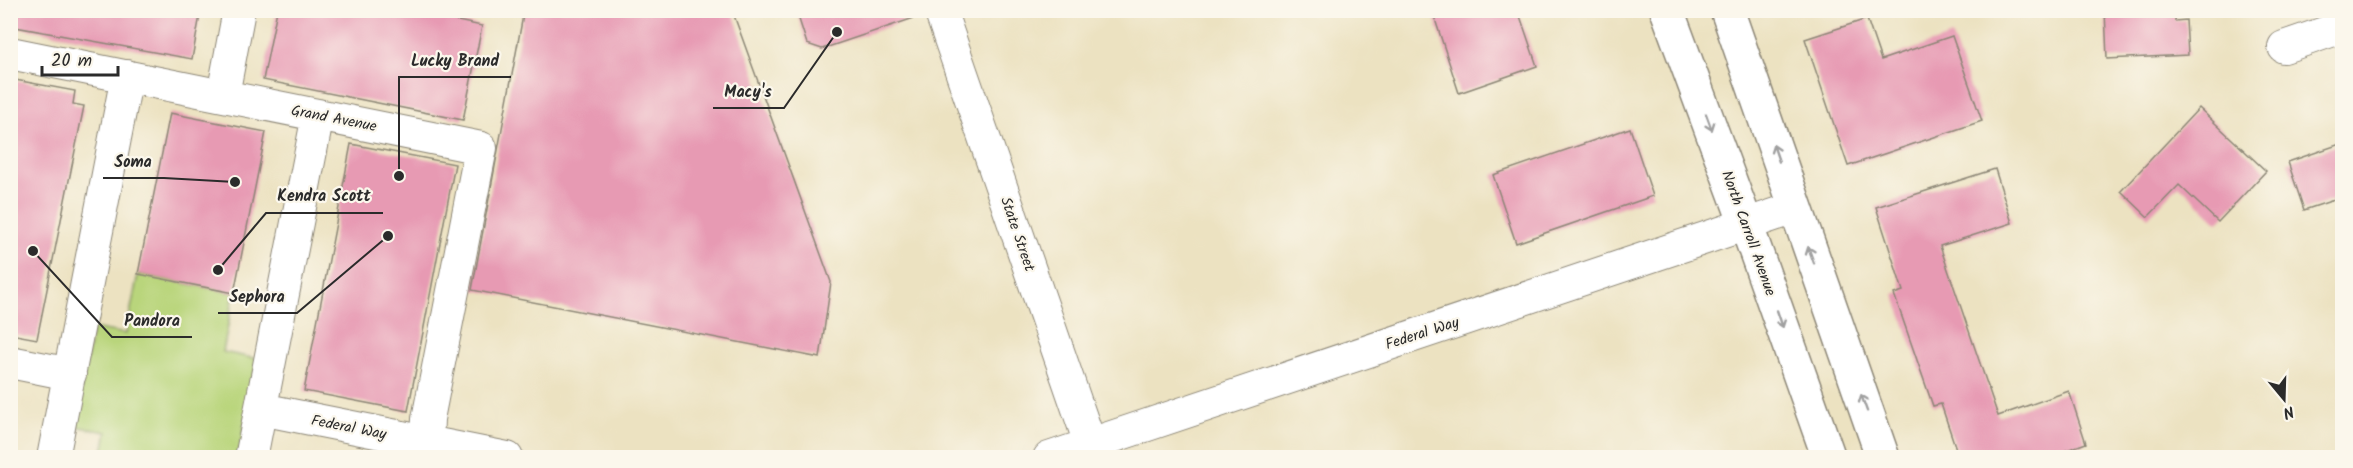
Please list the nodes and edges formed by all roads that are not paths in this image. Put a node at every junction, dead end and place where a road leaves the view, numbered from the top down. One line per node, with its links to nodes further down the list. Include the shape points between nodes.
1 (239, 10): 9 (street)
2 (940, 10): 17 (street, State Street)
3 (1667, 10): 12 (main road, North Carroll Avenue, one-way to 12)
4 (1726, 10): 11 (main road, one-way to 4)
5 (2343, 27): 6 (street)
6 (2284, 47)
7 (10, 53): 8 (street, Grand Avenue)
8 (127, 76): 9 (street, Grand Avenue); 14 (street)
9 (223, 95): 10 (street, Grand Avenue)
10 (318, 115): 15 (street); 16 (street, Grand Avenue, via 481,148 429,409)
11 (1795, 208): 12 (street, Federal Way); 23 (main road, one-way to 11)
12 (1746, 224): 17 (street, Federal Way); 22 (main road, North Carroll Avenue, one-way to 22)
13 (10, 362): 14 (street)
14 (70, 374): 18 (street)
15 (261, 409): 16 (street, Federal Way); 19 (street)
16 (429, 450): 20 (street, Federal Way)
17 (1093, 450): 21 (street, Federal Way)
18 (53, 458)
19 (251, 458)
20 (507, 458)
21 (1049, 458)
22 (1829, 458)
23 (1883, 458)

